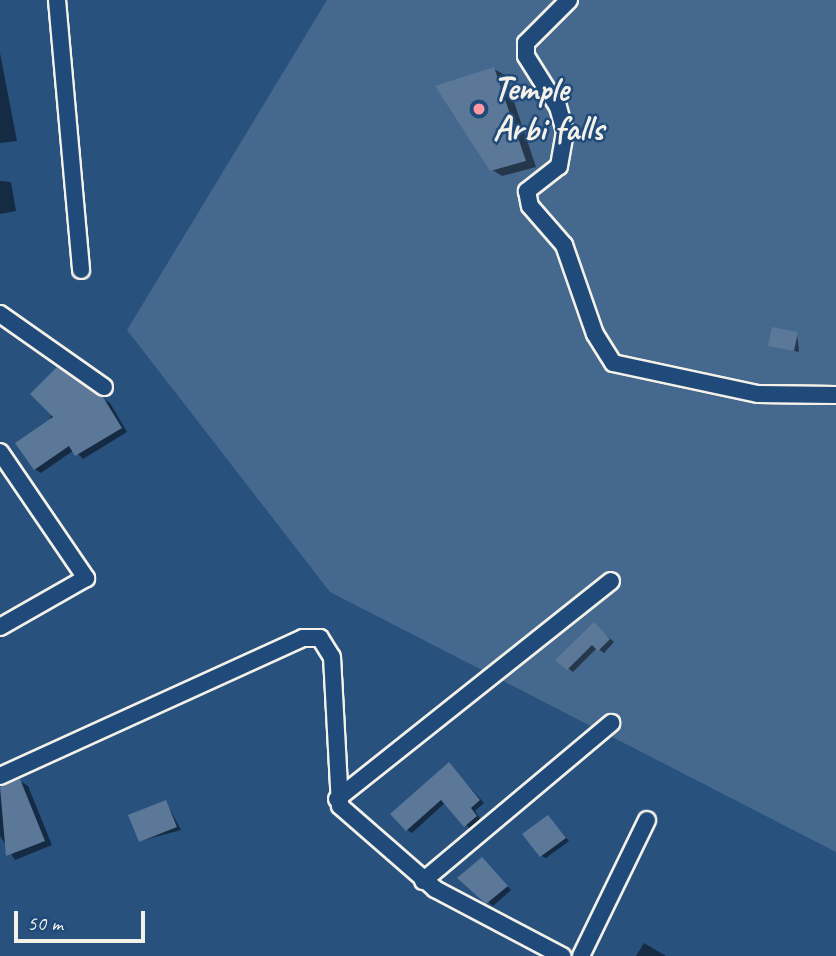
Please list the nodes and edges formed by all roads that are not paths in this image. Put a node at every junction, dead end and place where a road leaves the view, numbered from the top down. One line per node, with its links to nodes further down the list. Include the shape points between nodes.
1 (57, 0): 3 (street)
2 (569, 0): 6 (street, via 526,43 526,56 558,107 565,132 559,166 527,191 530,206 564,245 595,334 613,363 758,394)
3 (81, 270)
4 (0, 314): 5 (street)
5 (104, 387)
6 (836, 395)
7 (0, 452): 9 (street, via 86,578)
8 (611, 581): 12 (street)
9 (0, 627)
10 (611, 723): 14 (street)
11 (0, 776): 12 (street, via 311,637 320,638 332,657)
12 (337, 799): 14 (street)
13 (647, 821): 16 (street)
14 (423, 881): 15 (street)
15 (562, 956)
16 (581, 956)

